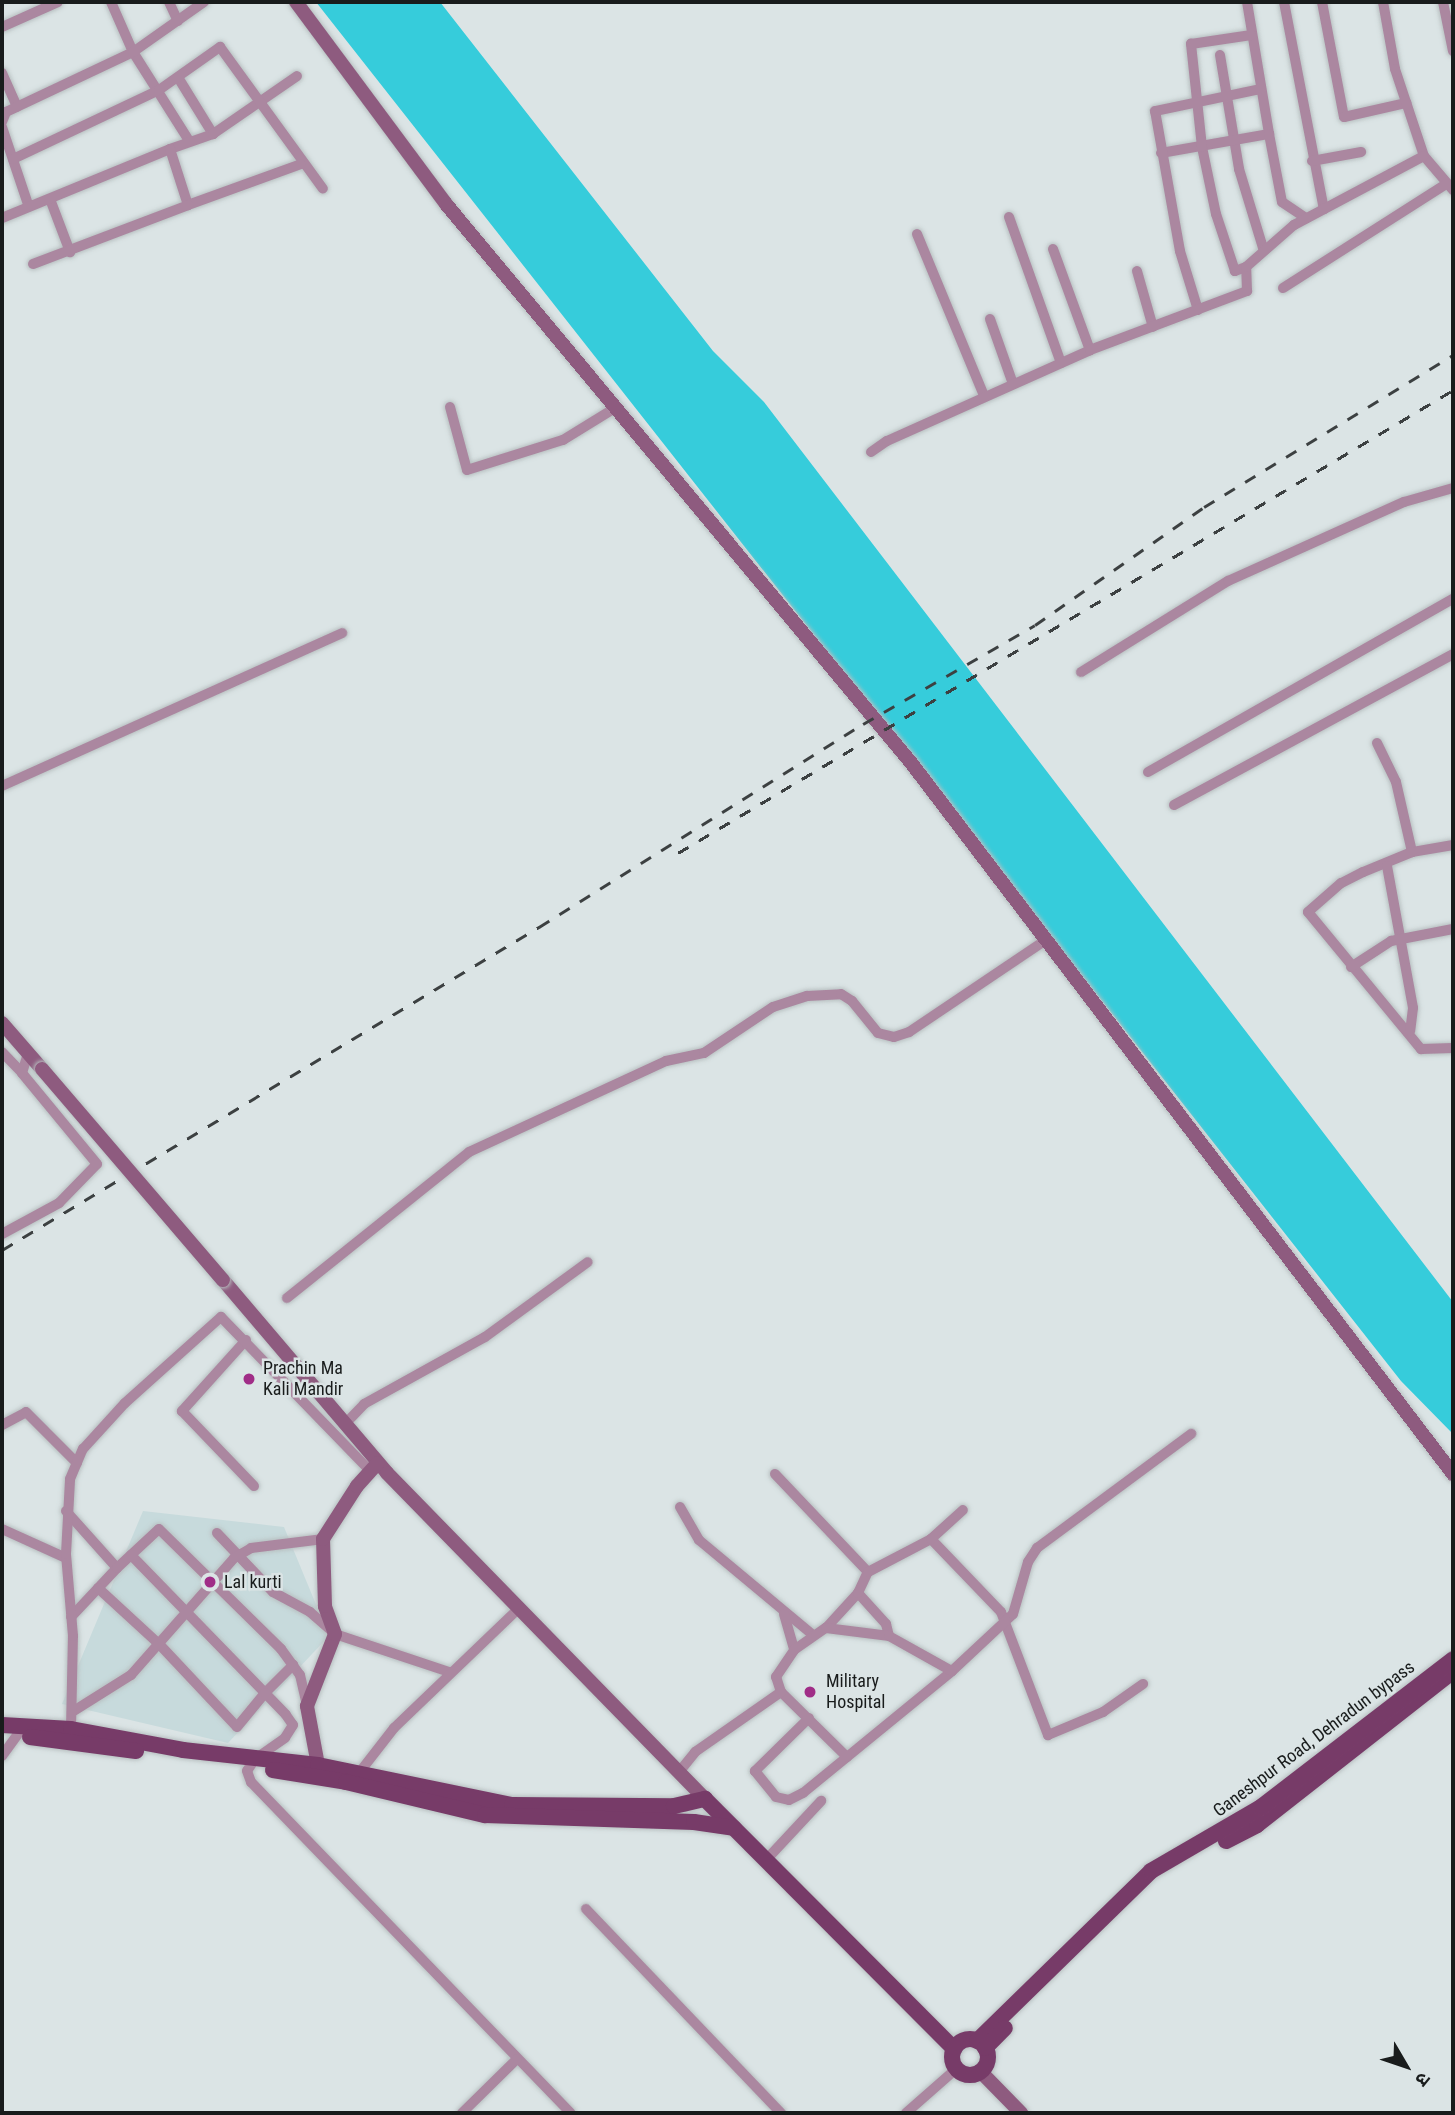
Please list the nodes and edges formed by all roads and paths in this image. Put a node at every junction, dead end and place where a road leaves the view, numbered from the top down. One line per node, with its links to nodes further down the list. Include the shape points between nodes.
1 (58, 2): 12 (street)
2 (111, 2): 15 (street)
3 (169, 2): 11 (street)
4 (204, 2): 11 (street)
5 (296, 2): 65 (street, via 446,204)
6 (1247, 2): 13 (street)
7 (1284, 2): 38 (street)
8 (1322, 2): 25 (street, via 1344,117)
9 (1383, 2): 25 (street)
10 (1443, 2): 14 (street)
11 (178, 22): 15 (street)
12 (2, 27)
13 (1251, 36): 20 (street); 23 (street, via 1191,44)
14 (1453, 51)
15 (133, 52): 21 (street); 26 (street)
16 (1220, 54): 22 (street)
17 (2, 73): 26 (street)
18 (297, 76): 24 (street)
19 (178, 79): 21 (street); 24 (street, via 220,47); 28 (street)
20 (1260, 89): 22 (street); 29 (street)
21 (159, 90): 30 (street); 37 (street)
22 (1227, 94): 23 (street); 31 (street)
23 (1197, 101): 32 (street); 35 (street, via 1155,111)
24 (260, 103): 28 (street); 39 (street)
25 (1406, 103): 36 (street)
26 (17, 107): 27 (street, via 6,112)
27 (2, 125): 37 (street)
28 (213, 134): 30 (street)
29 (1269, 134): 31 (street); 48 (street, via 1282,202)
30 (188, 139): 33 (street)
31 (1234, 141): 32 (street); 50 (street)
32 (1202, 147): 35 (street); 54 (street, via 1216,214 1235,271)
33 (170, 149): 42 (street); 43 (street)
34 (1361, 152): 38 (street)
35 (1161, 153): 57 (street, via 1180,251)
36 (1424, 156): 40 (street); 45 (street)
37 (13, 159): 44 (street)
38 (1312, 161): 45 (street)
39 (302, 164): 41 (street); 43 (street)
40 (1450, 187): 56 (street)
41 (323, 189)
42 (50, 199): 44 (street); 52 (street)
43 (188, 205): 52 (street)
44 (29, 207): 47 (street)
45 (1324, 209): 48 (street)
46 (1009, 217): 61 (street)
47 (2, 218)
48 (1306, 218): 50 (street)
49 (917, 234): 63 (street)
50 (1263, 248): 54 (street)
51 (1053, 249): 60 (street)
52 (70, 252): 53 (street)
53 (33, 264)
54 (1246, 267): 57 (street, via 1247,291)
55 (1137, 271): 59 (street)
56 (1283, 288)
57 (1198, 310): 59 (street)
58 (990, 318): 62 (street)
59 (1153, 327): 60 (street)
60 (1090, 350): 61 (street)
61 (1061, 363): 62 (street)
62 (1013, 384): 63 (street)
63 (984, 396): 66 (street)
64 (450, 407): 65 (street, via 467,470 563,440)
65 (615, 408): 81 (street, via 912,764)
66 (871, 452)
67 (1453, 488): 71 (street, via 1404,502 1228,581)
68 (1453, 599): 73 (street)
69 (342, 633): 74 (street)
70 (1453, 654): 75 (street)
71 (1081, 672)
72 (1377, 743): 77 (street, via 1396,782)
73 (1148, 772)
74 (2, 786)
75 (1174, 805)
76 (1453, 845): 77 (street)
77 (1412, 852): 78 (street)
78 (1387, 866): 80 (street); 82 (street, via 1341,883 1308,912)
79 (1453, 929): 80 (street)
80 (1401, 938): 82 (street); 84 (street, via 1413,1008)
81 (1046, 940): 91 (street, via 909,1032 894,1037 878,1033 841,994 807,996 773,1007 704,1054 666,1061 469,1152); 99 (street)
82 (1351, 967): 84 (street, via 1389,1015)
83 (2, 1023): 87 (street)
84 (1409, 1031): 85 (street, via 1421,1049)
85 (1453, 1048)
86 (2, 1052): 88 (street)
87 (28, 1053): 88 (street); 93 (street, bridge)
88 (22, 1073): 89 (street, via 97,1164 59,1203)
89 (2, 1234)
90 (588, 1262): 93 (street, via 485,1337 365,1404)
91 (287, 1298)
92 (246, 1340): 96 (street, via 221,1317 125,1404 83,1449); 97 (street); 100 (street, via 182,1411)
93 (345, 1424): 97 (street)
94 (2, 1425): 96 (street, via 26,1412)
95 (1191, 1434): 120 (street, via 1037,1548)
96 (77, 1463): 103 (street)
97 (375, 1467): 106 (street); 116 (street)
98 (775, 1474): 112 (street)
99 (1453, 1475)
100 (254, 1486)
101 (680, 1507): 118 (street, via 699,1540)
102 (963, 1510): 107 (street)
103 (66, 1511): 110 (street); 111 (street)
104 (2, 1529): 110 (street)
105 (217, 1533): 108 (street)
106 (323, 1539): 108 (street, via 291,1541); 122 (street, via 324,1606)
107 (931, 1539): 112 (street); 120 (street)
108 (241, 1554): 113 (street); 122 (street, via 273,1592 310,1612)
109 (131, 1555): 111 (street); 113 (street, via 159,1529); 117 (street)
110 (66, 1558): 119 (street)
111 (117, 1568): 114 (street)
112 (868, 1572): 115 (street)
113 (213, 1584): 117 (street); 128 (street)
114 (98, 1588): 119 (street); 125 (street)
115 (858, 1592): 121 (street); 124 (street, via 886,1624)
116 (519, 1608): 131 (street); 146 (street)
117 (188, 1614): 125 (street); 134 (street)
118 (784, 1614): 123 (street); 126 (street)
119 (71, 1617): 137 (street)
120 (1007, 1623): 129 (street); 132 (street, via 1048,1735 1103,1712)
121 (826, 1628): 123 (street); 124 (street)
122 (335, 1634): 131 (street); 135 (street)
123 (813, 1635): 126 (street)
124 (889, 1636): 129 (street)
125 (160, 1645): 134 (street, via 237,1727); 137 (street, via 131,1675)
126 (794, 1650): 133 (street, via 776,1677)
127 (1453, 1659): 153 (main road, Ganeshpur Road, Dehradun bypass, via 1261,1807 1151,1871)
128 (293, 1665): 134 (street); 135 (street)
129 (952, 1671): 143 (street)
130 (1453, 1671): 153 (main road, via 1257,1825 1144,1888)
131 (449, 1672): 147 (street, via 387,1735)
132 (1143, 1684)
133 (781, 1692): 136 (street); 146 (street, via 695,1752)
134 (265, 1693): 140 (street, via 286,1715 293,1726)
135 (307, 1706): 139 (street)
136 (809, 1718): 143 (street); 143 (street, via 755,1771 776,1797 789,1800 803,1793)
137 (72, 1721): 141 (main road); 144 (main road)
138 (2, 1725): 141 (main road)
139 (309, 1729): 140 (street); 145 (street)
140 (290, 1730): 144 (street)
141 (14, 1732): 142 (street); 144 (main road)
142 (2, 1756)
143 (847, 1757)
144 (252, 1763): 145 (main road); 150 (main road, via 485,1815 694,1822); 155 (street, via 251,1782)
145 (318, 1765): 147 (main road)
146 (679, 1772): 148 (street)
147 (359, 1773): 148 (main road, via 512,1805 674,1806)
148 (705, 1799): 150 (main road)
149 (821, 1801): 151 (street)
150 (734, 1828): 151 (main road)
151 (766, 1860): 154 (main road)
152 (586, 1909): 160 (street)
153 (981, 2044): 154 (main road, via 965,2040); 157 (main road, via 988,2059)
154 (954, 2049): 156 (main road)
155 (517, 2059): 158 (street); 159 (street)
156 (956, 2068): 157 (main road, via 966,2075); 161 (street)
157 (980, 2071): 162 (street)
158 (461, 2113)
159 (571, 2113)
160 (781, 2113)
161 (906, 2113)
162 (1021, 2113)

